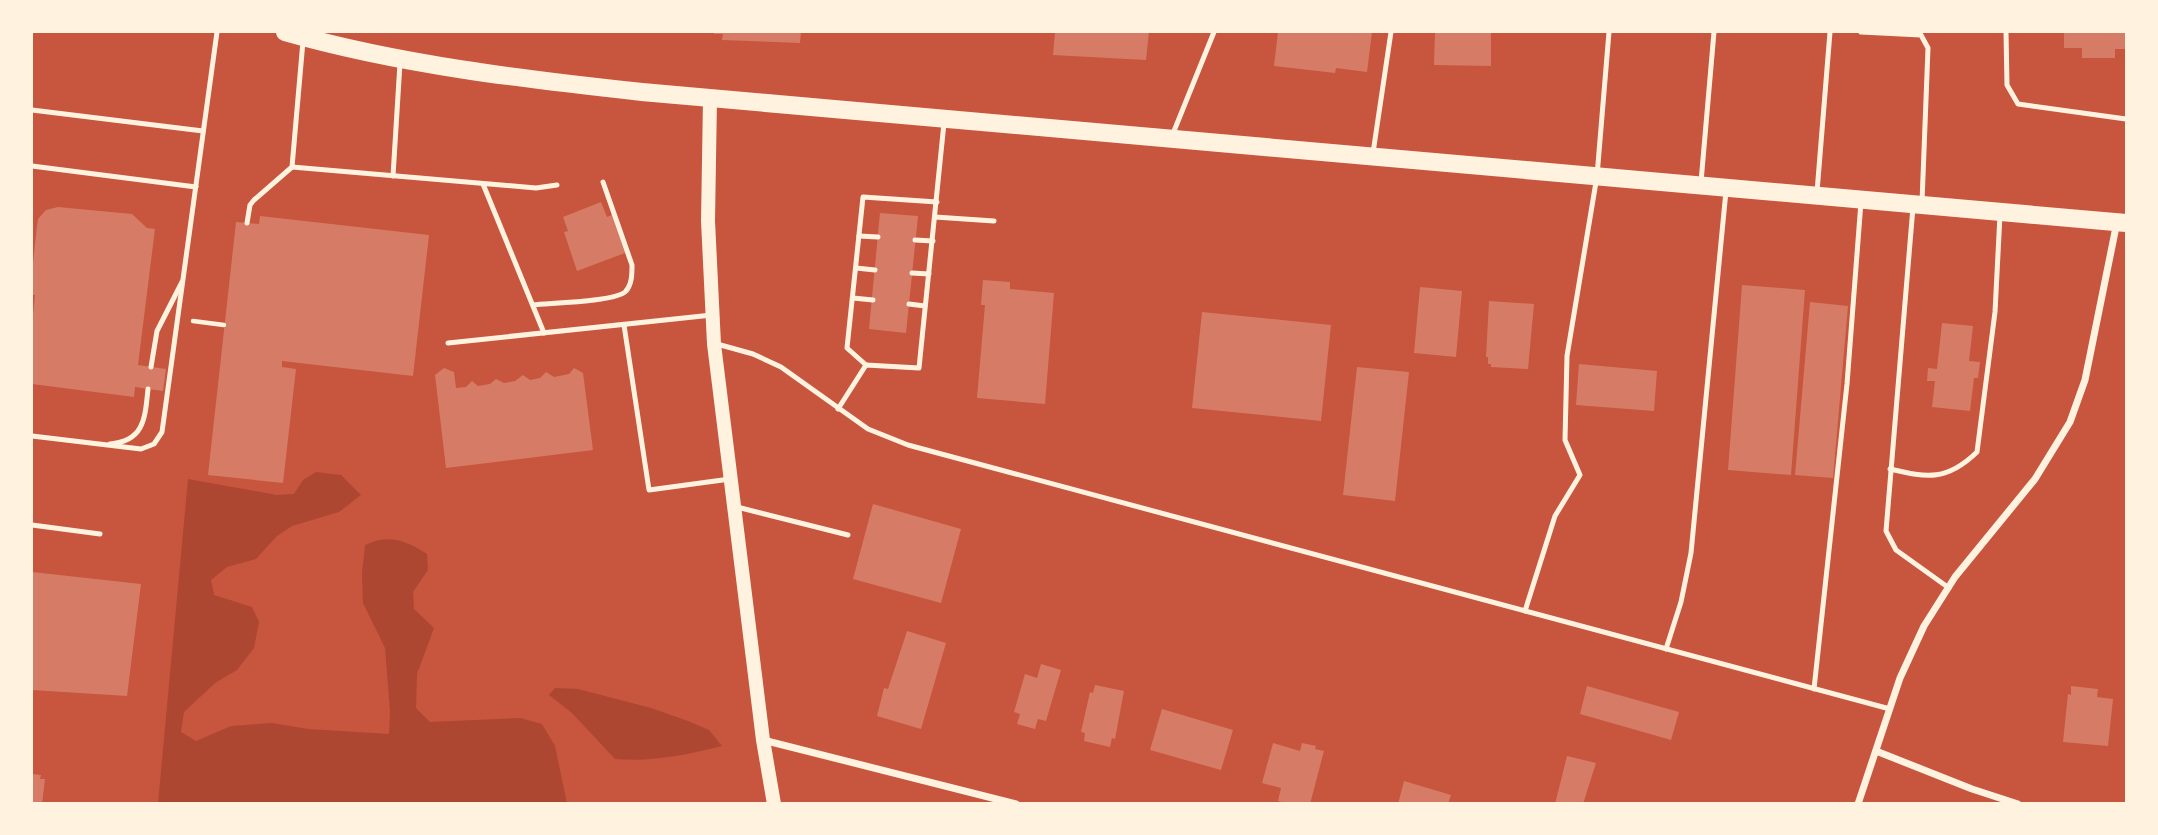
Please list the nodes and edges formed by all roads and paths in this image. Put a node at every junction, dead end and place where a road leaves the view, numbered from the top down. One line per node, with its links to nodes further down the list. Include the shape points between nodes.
1 (217, 32): 15 (lane)
2 (1214, 32): 16 (lane)
3 (1391, 32): 17 (lane)
4 (1609, 32): 21 (lane)
5 (1714, 32): 25 (lane)
6 (1830, 32): 28 (lane)
7 (1861, 32): 31 (lane, via 1921,35 1928,48)
8 (2007, 32): 14 (lane, via 2007,85 2018,104)
9 (294, 34): 10 (main road); 19 (lane)
10 (400, 57): 11 (main road, via 528,79); 20 (lane)
11 (710, 99): 13 (main road); 51 (main road)
12 (32, 110): 15 (lane)
13 (944, 120): 16 (main road); 30 (lane)
14 (2126, 120)
15 (203, 131): 26 (lane)
16 (1171, 139): 17 (main road)
17 (1372, 156): 21 (main road)
18 (32, 166): 26 (lane)
19 (292, 167): 20 (lane); 36 (lane, via 254,200)
20 (393, 176): 23 (lane)
21 (1597, 176): 25 (main road); 71 (lane, via 1567,356 1565,440 1580,475 1555,516)
22 (603, 182): 49 (lane, via 632,265 626,292 603,299)
23 (483, 184): 24 (lane); 49 (lane)
24 (557, 185)
25 (1700, 186): 27 (main road)
26 (196, 187): 45 (lane)
27 (1726, 188): 28 (main road); 72 (lane, via 1691,554)
28 (1816, 194): 29 (main road)
29 (1861, 199): 31 (main road); 73 (lane, via 1847,384)
30 (937, 202): 33 (lane); 37 (lane, via 863,198)
31 (1918, 204): 32 (main road); 64 (lane)
32 (2000, 212): 35 (main road); 64 (lane, via 1995,312 1977,452 1964,465 1944,474 1922,476)
33 (935, 217): 34 (lane); 40 (lane)
34 (994, 221)
35 (2122, 222): 70 (street, via 2085,380 2070,422 2035,479)
36 (247, 223)
37 (859, 236): 38 (lane); 41 (lane)
38 (878, 237)
39 (915, 240): 40 (lane)
40 (933, 241): 44 (lane)
41 (856, 268): 42 (lane); 46 (lane)
42 (876, 270)
43 (912, 273): 44 (lane)
44 (929, 274): 50 (lane)
45 (184, 278): 59 (lane, via 157,331); 63 (lane, via 159,438 141,449)
46 (852, 298): 47 (lane); 58 (lane, via 847,348)
47 (873, 300)
48 (909, 304): 50 (lane)
49 (533, 305): 55 (lane)
50 (925, 306): 58 (lane, via 919,368)
51 (712, 316): 54 (lane); 57 (main road)
52 (199, 321): 53 (path)
53 (224, 325)
54 (624, 325): 55 (lane); 65 (lane, via 649,490)
55 (544, 333): 56 (lane)
56 (448, 343)
57 (714, 344): 61 (lane, via 781,367); 65 (main road)
58 (866, 365): 61 (lane)
59 (151, 367)
60 (148, 389): 63 (lane, via 145,416 136,434 123,443)
61 (838, 409): 71 (lane, via 869,429 933,453)
62 (32, 436): 63 (lane)
63 (100, 445)
64 (1890, 469): 70 (lane, via 1886,531 1896,550)
65 (730, 479): 66 (main road)
66 (734, 506): 69 (lane); 75 (main road)
67 (32, 525): 68 (lane)
68 (100, 534)
69 (848, 535)
70 (1949, 588): 74 (street, via 1924,626)
71 (1525, 611): 72 (lane)
72 (1666, 649): 73 (lane)
73 (1814, 689): 74 (lane)
74 (1890, 709): 76 (street)
75 (763, 740): 77 (main road); 78 (street)
76 (1876, 751): 79 (street); 80 (street)
77 (774, 803)
78 (1016, 803)
79 (1858, 803)
80 (2018, 803)

